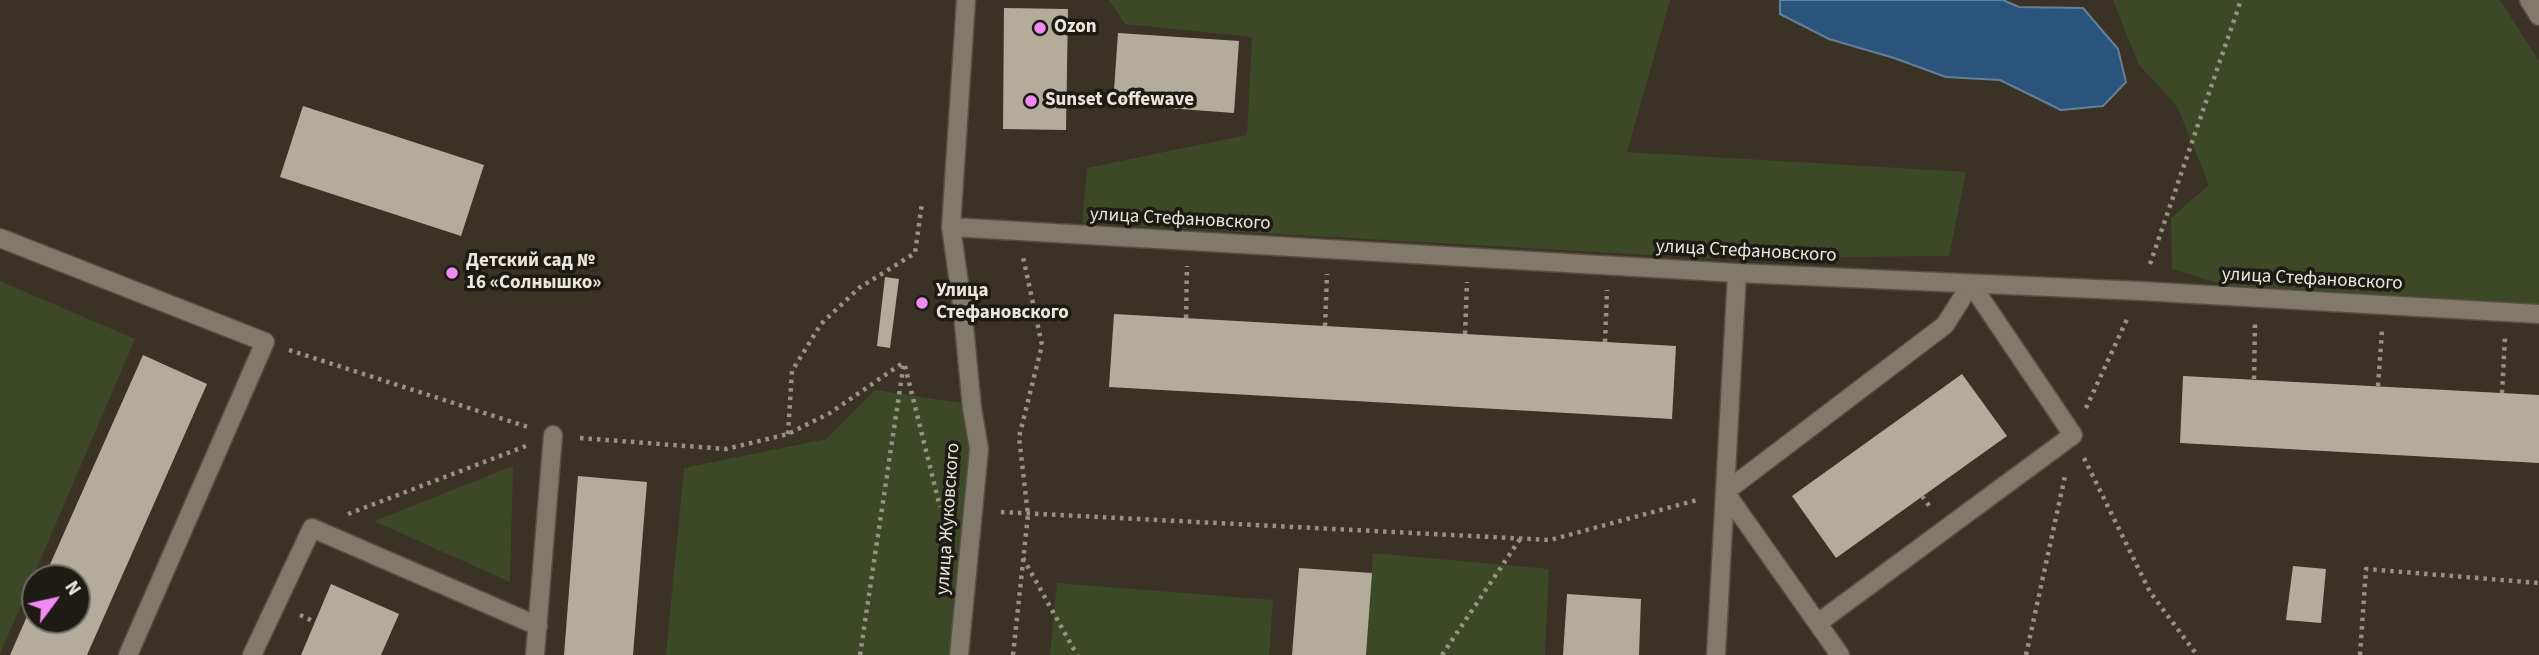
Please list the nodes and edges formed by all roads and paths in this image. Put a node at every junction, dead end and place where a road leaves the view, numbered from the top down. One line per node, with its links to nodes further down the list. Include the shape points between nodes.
1 (966, 0): 5 (street, улица Жуковского)
2 (2241, 0): 15 (path)
3 (2529, 0): 4 (street)
4 (2539, 16)
5 (951, 227): 6 (street, улица Стефановского); 46 (street, улица Жуковского, via 979,449)
6 (1018, 232): 8 (street, улица Стефановского); 35 (path, via 1042,345 1019,437)
7 (0, 238): 23 (street)
8 (1188, 242): 9 (street, улица Стефановского); 20 (path)
9 (1328, 250): 11 (street, улица Стефановского); 21 (path)
10 (915, 253): 29 (path, via 859,288 821,324 792,371)
11 (1468, 258): 12 (street, улица Стефановского); 22 (path)
12 (1608, 266): 13 (street, улица Стефановского); 24 (path)
13 (1737, 273): 14 (street, улица Стефановского); 32 (street)
14 (1971, 284): 15 (street, улица Стефановского); 31 (street); 32 (street, via 1945,325)
15 (2141, 291): 16 (street, улица Стефановского); 31 (path)
16 (2255, 298): 17 (street, улица Стефановского); 26 (path)
17 (2383, 305): 18 (street, улица Стефановского); 27 (path)
18 (2506, 312): 19 (street, улица Стефановского); 28 (path)
19 (2539, 314)
20 (1186, 318)
21 (1325, 326)
22 (1465, 334)
23 (265, 342): 30 (path); 42 (street)
24 (1605, 342)
25 (904, 362): 29 (path); 33 (path); 45 (path)
26 (2255, 379)
27 (2378, 386)
28 (2502, 393)
29 (788, 434): 30 (path, via 726,449)
30 (553, 435): 36 (path); 41 (street)
31 (2073, 435): 40 (street); 52 (path); 53 (path, via 2150,592)
32 (1724, 492): 37 (path, via 1550,540); 40 (street); 50 (street)
33 (940, 507)
34 (998, 512): 35 (path)
35 (1028, 514): 37 (path); 38 (path)
36 (312, 528): 41 (street); 43 (street)
37 (1520, 539): 49 (path)
38 (1023, 558): 47 (path); 48 (path)
39 (2539, 583): 54 (path, via 2365,569)
40 (1818, 624): 51 (street)
41 (538, 626): 44 (street)
42 (128, 655)
43 (252, 655)
44 (535, 655)
45 (860, 655)
46 (959, 655)
47 (1013, 655)
48 (1077, 655)
49 (1442, 655)
50 (1716, 655)
51 (1840, 655)
52 (2026, 655)
53 (2197, 655)
54 (2360, 655)

